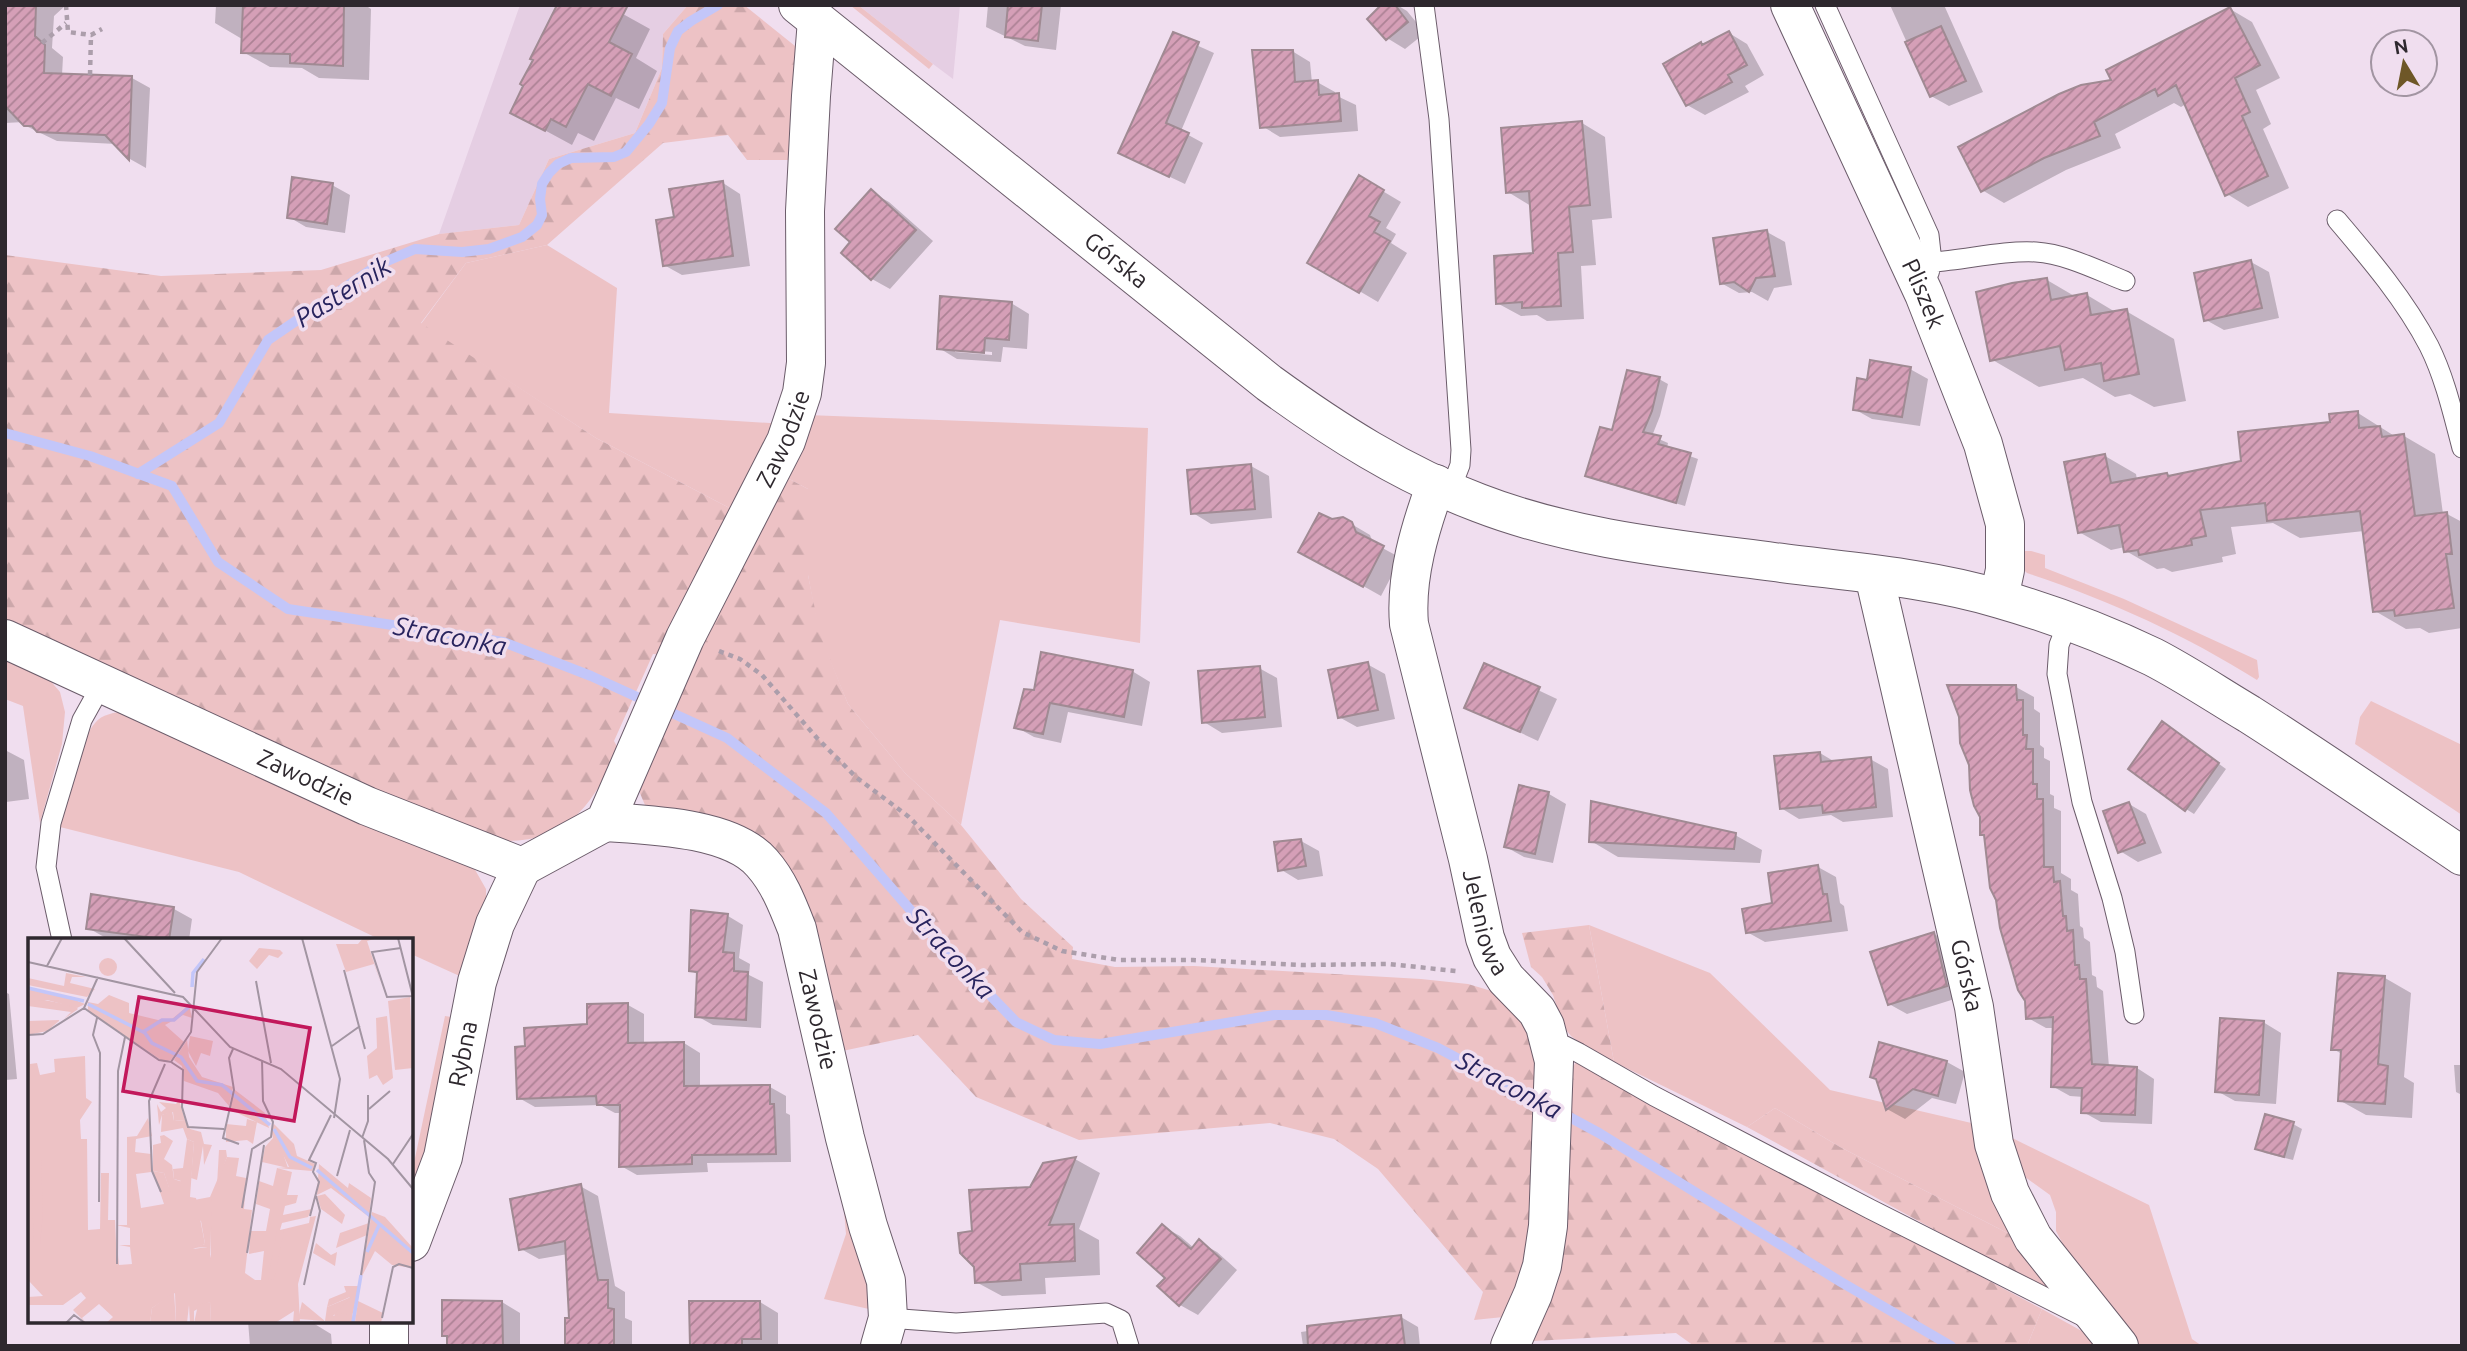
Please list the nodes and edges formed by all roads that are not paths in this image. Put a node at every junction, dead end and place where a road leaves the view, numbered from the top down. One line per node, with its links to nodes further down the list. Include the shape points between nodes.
1 (1424, 5): 9 (lane, via 1439,119 1461,450 1460,465)
2 (1790, 5): 6 (street, Pliszek)
3 (1825, 5): 6 (lane, via 1929,235)
4 (811, 10): 9 (street, Górska, via 1269,383 1351,440); 15 (street, Zawodzie, via 806,363 797,415 685,638)
5 (2337, 220): 8 (lane, via 2407,309 2430,348)
6 (1928, 278): 7 (lane, via 1966,260 2039,252); 11 (street, Pliszek, via 2006,524)
7 (2125, 281)
8 (2462, 448)
9 (1443, 488): 10 (street, Górska, via 1517,516 1599,537); 20 (street, Jeleniowa, via 1426,511 1409,581 1409,624 1485,938 1506,979 1537,1011)
10 (1874, 575): 11 (street, Górska); 24 (street, Górska, via 1973,1007 1994,1144 2010,1193 2034,1238)
11 (1999, 598): 12 (street, Górska)
12 (2068, 622): 16 (street, Górska, via 2154,658 2195,681); 19 (lane, via 2059,645 2057,674 2082,802 2125,952)
13 (5, 639): 14 (street, Zawodzie)
14 (102, 684): 17 (street, Zawodzie, via 367,807); 18 (lane, via 82,720 51,823 46,867)
15 (605, 822): 17 (street); 23 (street, Zawodzie, via 701,832 736,845 761,861 776,882 797,929 845,1138 886,1281)
16 (2462, 856)
17 (522, 867): 21 (street, Rybna, via 495,924 477,982 443,1157)
18 (62, 938)
19 (2134, 1014)
20 (1552, 1052): 24 (lane, via 1565,1046 1579,1053); 27 (street, Jeleniowa, via 1548,1226 1542,1266)
21 (413, 1236)
22 (389, 1323): 25 (street)
23 (884, 1332): 26 (lane, via 1106,1313 1121,1320)
24 (2112, 1337)
25 (389, 1346)
26 (1129, 1346)
27 (1510, 1346)

